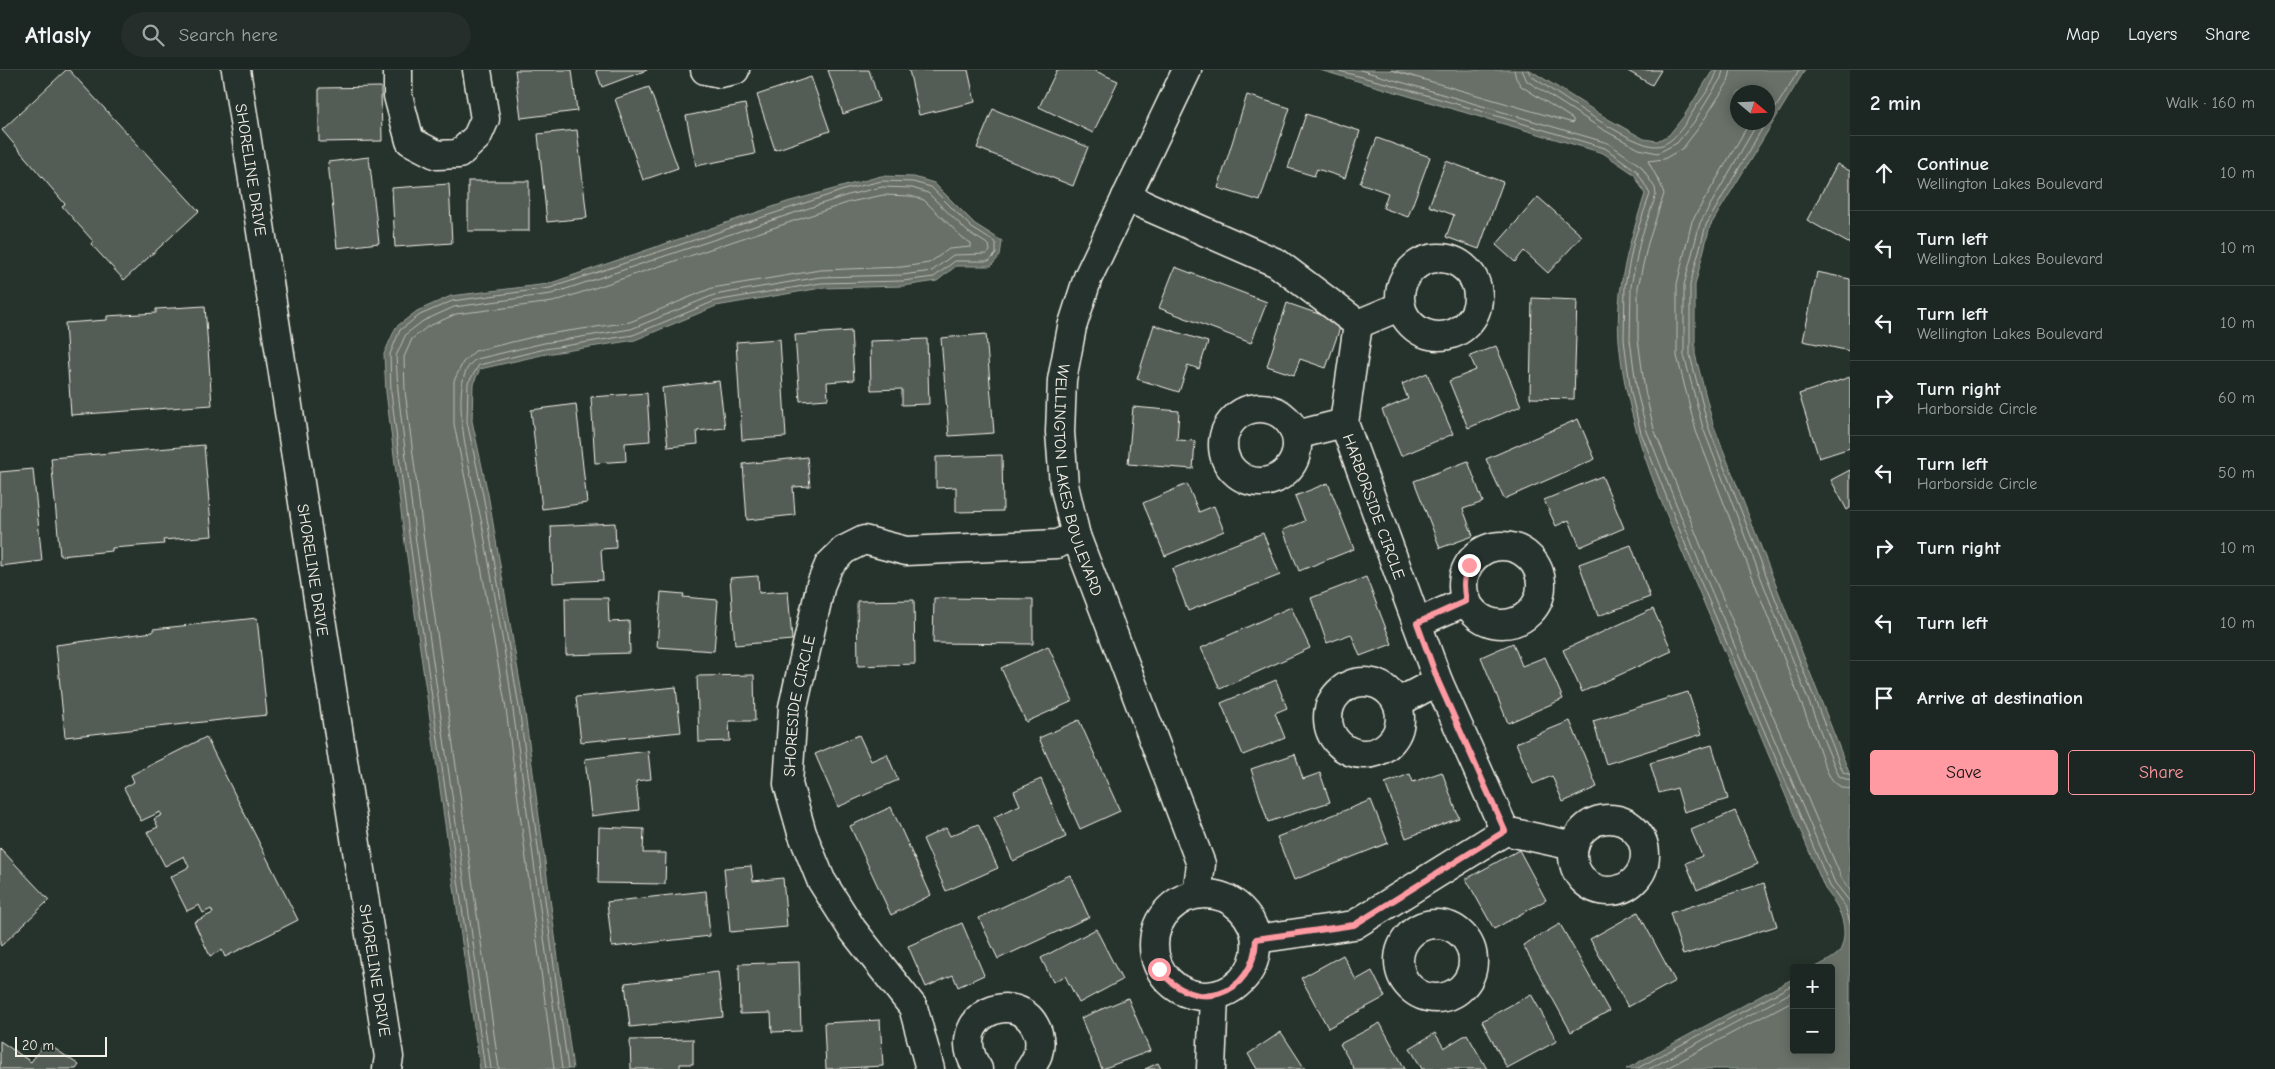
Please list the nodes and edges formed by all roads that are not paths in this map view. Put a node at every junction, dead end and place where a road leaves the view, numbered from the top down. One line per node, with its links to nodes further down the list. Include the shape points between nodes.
1 (236, 70): 25 (street, SHORELINE DRIVE, via 389,1057)
2 (398, 70): 3 (street, via 398,96 410,141 437,155 459,154 478,137 485,119)
3 (477, 70)
4 (705, 70): 5 (street, via 720,73)
5 (734, 70)
6 (1187, 70): 7 (street, WELLINGTON LAKES BOULEVARD)
7 (1126, 197): 9 (street, via 1277,263); 12 (street, WELLINGTON LAKES BOULEVARD, via 1088,277 1072,327 1062,380 1060,432 1064,485)
8 (1401, 306): 9 (street)
9 (1358, 324): 10 (street, HARBORSIDE CIRCLE)
10 (1344, 423): 11 (street); 14 (street, HARBORSIDE CIRCLE)
11 (1296, 435)
12 (1076, 536): 19 (street, WELLINGTON LAKES BOULEVARD, via 1201,864); 26 (street, SHORESIDE CIRCLE, via 1057,544 906,551 864,540 844,550 829,565 821,584 793,707 788,784 802,833 821,880 852,929 913,1007)
13 (1466, 601): 14 (street)
14 (1417, 623): 15 (street, HARBORSIDE CIRCLE)
15 (1438, 681): 16 (street); 17 (street, HARBORSIDE CIRCLE)
16 (1397, 703)
17 (1505, 831): 18 (street); 20 (street)
18 (1574, 846)
19 (1198, 894): 22 (street, via 1222,897 1242,909); 23 (street, via 1182,899 1159,921 1154,953 1159,969 1182,992)
20 (1399, 898): 21 (street); 22 (street, via 1354,925)
21 (1415, 929)
22 (1256, 939): 23 (street, via 1250,968 1241,981)
23 (1214, 996): 28 (street)
24 (966, 1066): 27 (street, via 968,1041 974,1024 993,1009 1006,1008 1017,1010 1035,1026 1040,1049)
25 (387, 1069)
26 (930, 1069)
27 (1030, 1069)
28 (1211, 1069)

